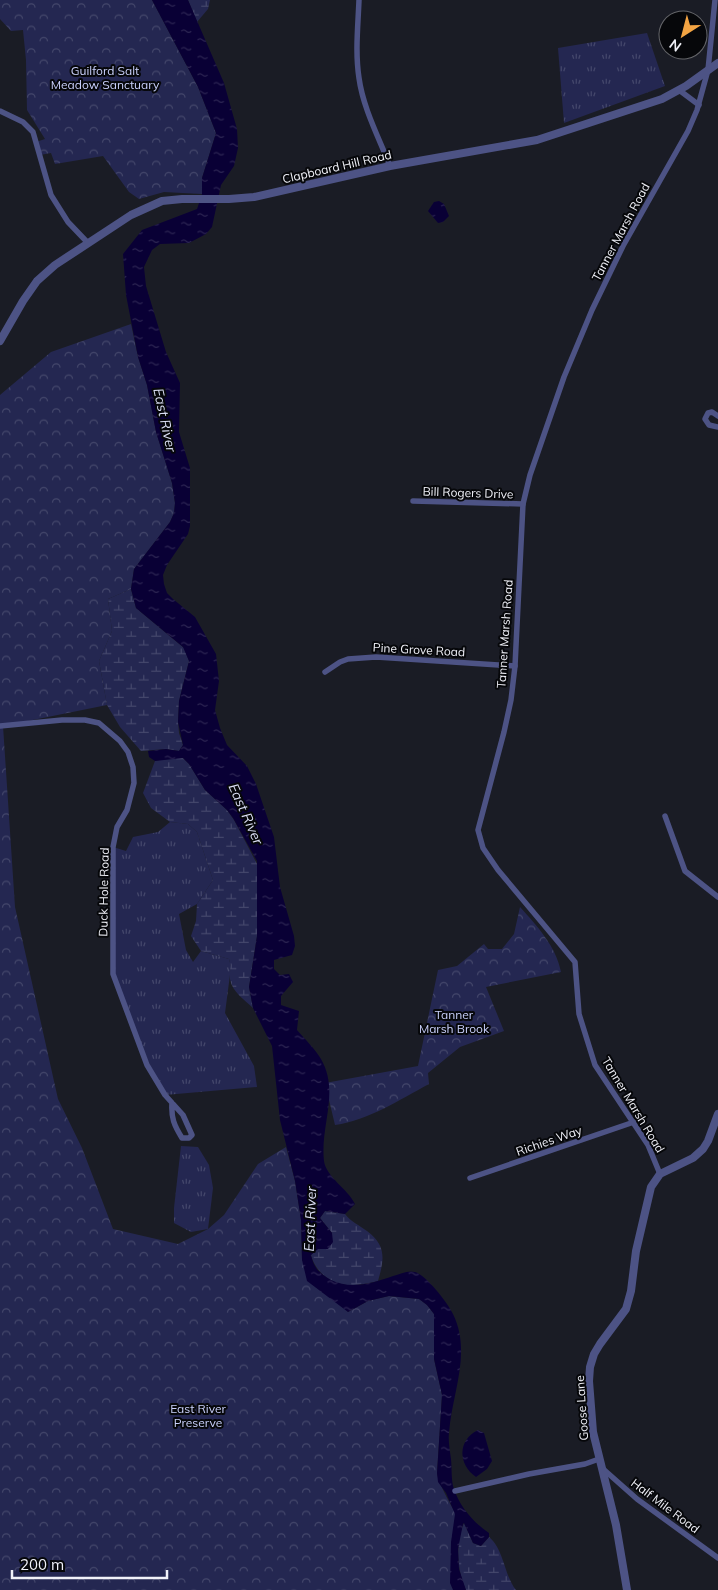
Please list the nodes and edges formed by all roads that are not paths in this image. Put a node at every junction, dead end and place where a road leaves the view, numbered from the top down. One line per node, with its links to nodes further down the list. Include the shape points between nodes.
1 (359, 0): 8 (street, via 359,80)
2 (715, 0): 4 (street, Tanner Marsh Road)
3 (718, 63): 4 (street, Clapboard Hill Road)
4 (708, 70): 5 (street, Clapboard Hill Road); 6 (street, Tanner Marsh Road)
5 (679, 90): 6 (street); 8 (street, Clapboard Hill Road, via 537,140)
6 (699, 105): 14 (street, Tanner Marsh Road, via 592,310 564,377)
7 (0, 111): 9 (street, via 23,122 33,132 51,195 68,222)
8 (390, 166): 9 (street, Clapboard Hill Road, via 262,195 223,200 162,201 131,215)
9 (88, 243): 10 (street, Clapboard Hill Road, via 55,265 37,282)
10 (0, 341)
11 (718, 416): 12 (street, via 712,412 705,419 709,425)
12 (717, 425)
13 (413, 501): 14 (street, Bill Rogers Drive)
14 (523, 504): 15 (street, Tanner Marsh Road)
15 (515, 666): 16 (street, Pine Grove Road, via 376,657 348,659); 22 (street, Tanner Marsh Road, via 504,732 478,830 483,848 498,870 575,962 578,1014 596,1065)
16 (325, 672)
17 (0, 726): 20 (street, Duck Hole Road, via 85,720 99,723 128,752 134,783 113,847 113,974 147,1066)
18 (665, 816): 19 (street, via 685,871)
19 (718, 897)
20 (172, 1103): 20 (street, Duck Hole Road, via 190,1127 192,1135 189,1138 182,1138 178,1132 171,1116)
21 (718, 1114): 23 (street, via 703,1148 692,1158)
22 (634, 1122): 23 (street, Tanner Marsh Road); 24 (street, Richies Way)
23 (660, 1174): 25 (street, Goose Lane, via 648,1196 626,1309 600,1344 590,1367 593,1432)
24 (470, 1178)
25 (599, 1459): 26 (street, Goose Lane); 27 (street)
26 (601, 1467): 28 (street, Half Mile Road, via 637,1499); 29 (street, Goose Lane)
27 (455, 1491)
28 (718, 1558)
29 (627, 1590)

